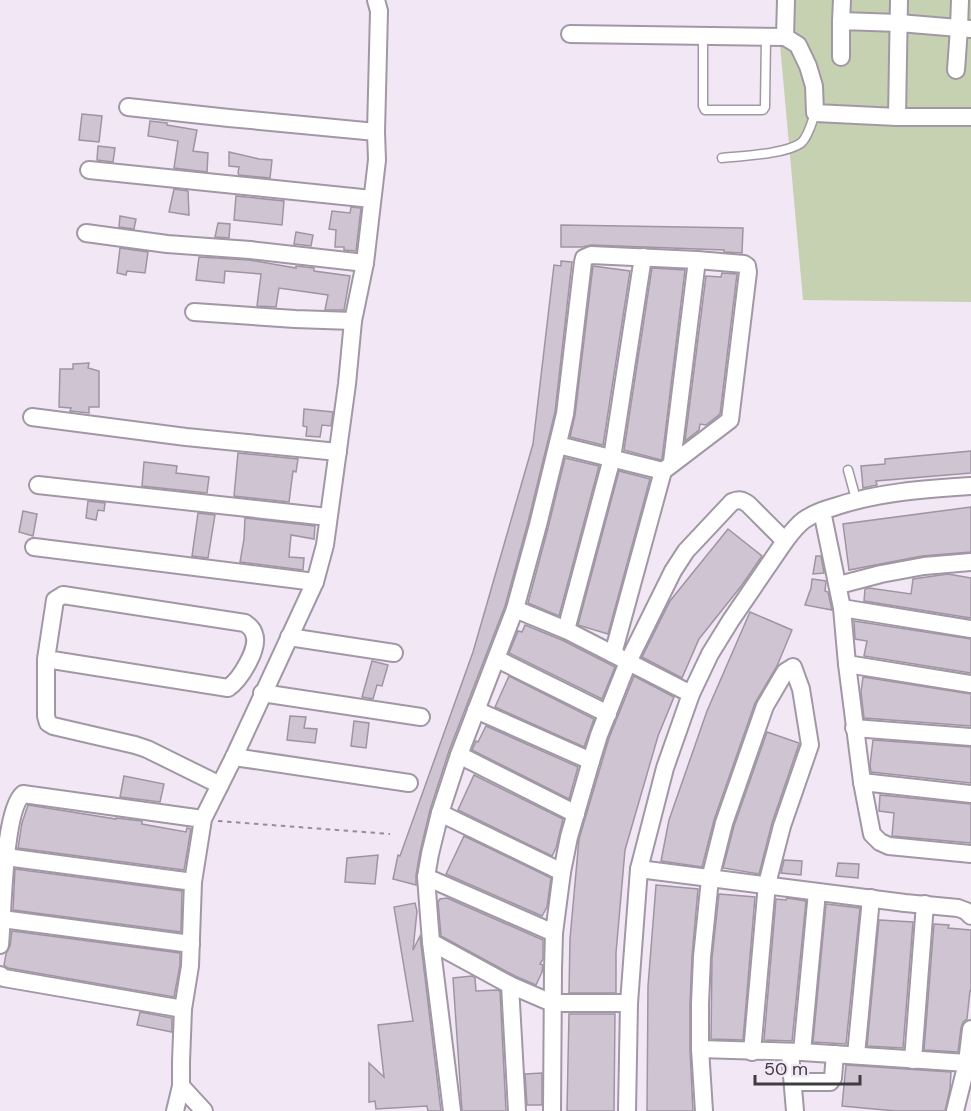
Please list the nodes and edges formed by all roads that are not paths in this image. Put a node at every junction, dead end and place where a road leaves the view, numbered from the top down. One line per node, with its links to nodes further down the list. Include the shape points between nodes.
1 (376, 0): 19 (street)
2 (786, 0): 12 (street)
3 (842, 0): 6 (street)
4 (899, 0): 7 (street)
5 (960, 0): 8 (street)
6 (841, 21): 7 (street); 13 (street)
7 (899, 23): 8 (street); 17 (street)
8 (965, 29): 14 (street)
9 (570, 34): 10 (street)
10 (703, 36): 11 (street); 11 (lane, via 705,110 763,110)
11 (766, 37): 12 (street)
12 (785, 37): 16 (street, via 798,45 808,66)
13 (842, 57)
14 (956, 70)
15 (128, 107): 19 (street)
16 (815, 113): 17 (street); 20 (lane, via 802,142 785,150)
17 (897, 117): 18 (street)
18 (971, 117)
19 (376, 132): 22 (street)
20 (722, 158)
21 (89, 170): 22 (street)
22 (372, 199): 26 (street)
23 (86, 233): 26 (street)
24 (643, 257): 25 (street); 30 (street, via 591,255 583,262); 32 (street)
25 (697, 260): 33 (street); 33 (street, via 747,266 730,420)
26 (364, 263): 28 (street)
27 (194, 312): 28 (street)
28 (353, 321): 31 (street)
29 (32, 417): 31 (street)
30 (558, 445): 32 (street); 46 (street)
31 (338, 452): 39 (street)
32 (612, 458): 33 (street); 48 (street)
33 (668, 466): 51 (street)
34 (848, 470): 37 (lane)
35 (38, 485): 39 (street)
36 (971, 486): 37 (street)
37 (856, 499): 38 (street)
38 (822, 511): 40 (street, via 800,523); 44 (street)
39 (328, 517): 43 (street)
40 (785, 541): 54 (street, via 748,504 742,500 732,502 686,551); 58 (street, via 730,620)
41 (34, 547): 43 (street)
42 (971, 562): 44 (street, via 924,566)
43 (315, 582): 49 (street)
44 (839, 585): 45 (street)
45 (842, 608): 47 (street); 55 (street)
46 (515, 609): 48 (street); 53 (street)
47 (971, 629)
48 (566, 630): 51 (street)
49 (289, 637): 50 (street); 57 (street)
50 (394, 653)
51 (613, 654): 54 (street)
52 (46, 659): 52 (street, via 228,688 253,654 255,635 245,623 63,595 56,600); 69 (street, via 48,723 135,745)
53 (497, 659): 59 (street); 60 (street)
54 (628, 662): 58 (street); 60 (street)
55 (847, 664): 56 (street); 62 (street)
56 (971, 684)
57 (262, 693): 61 (street); 65 (street)
58 (691, 694): 76 (street, via 665,768)
59 (476, 710): 64 (street); 66 (street)
60 (608, 714): 66 (street)
61 (421, 717)
62 (854, 728): 63 (street); 67 (street)
63 (971, 737)
64 (459, 755): 71 (street); 72 (street)
65 (234, 757): 68 (street); 69 (street)
66 (591, 761): 72 (street)
67 (862, 782): 70 (street); 74 (street, via 873,834 880,842)
68 (409, 783)
69 (220, 785): 73 (street)
70 (971, 794)
71 (440, 813): 77 (street); 78 (street)
72 (576, 814): 77 (street)
73 (203, 819): 75 (street, via 22,794 12,816); 80 (street)
74 (971, 854)
75 (6, 857): 80 (street); 86 (street)
76 (639, 869): 79 (street); 93 (street)
77 (562, 872): 87 (street)
78 (426, 877): 87 (street); 88 (street)
79 (710, 879): 81 (street); 81 (street, via 724,823 765,706 785,672 793,667 801,689 810,746); 97 (street, via 702,957)
80 (193, 882): 89 (street)
81 (767, 884): 82 (street); 98 (street)
82 (817, 892): 83 (street); 99 (street)
83 (871, 898): 84 (street); 101 (street)
84 (925, 904): 85 (street, via 958,908); 102 (street)
85 (971, 916)
86 (2, 919): 89 (street); 90 (street)
87 (554, 933): 94 (street)
88 (430, 942): 92 (street); 108 (street)
89 (191, 944): 95 (street)
90 (0, 945)
91 (0, 975): 95 (street)
92 (510, 985): 94 (street); 109 (street)
93 (629, 1003): 94 (street); 111 (street)
94 (552, 1004): 110 (street)
95 (183, 1009): 105 (street)
96 (971, 1029): 103 (street)
97 (700, 1049): 98 (street); 112 (street)
98 (752, 1052): 99 (street)
99 (796, 1052): 100 (street); 104 (street)
100 (835, 1054): 101 (street); 104 (street, via 830,1082)
101 (856, 1055): 102 (street)
102 (913, 1060): 103 (street)
103 (967, 1063): 114 (street)
104 (793, 1082): 113 (street)
105 (181, 1086): 106 (street); 107 (street)
106 (175, 1111)
107 (204, 1111)
108 (452, 1111)
109 (517, 1111)
110 (552, 1111)
111 (627, 1111)
112 (704, 1111)
113 (795, 1111)
114 (955, 1111)

